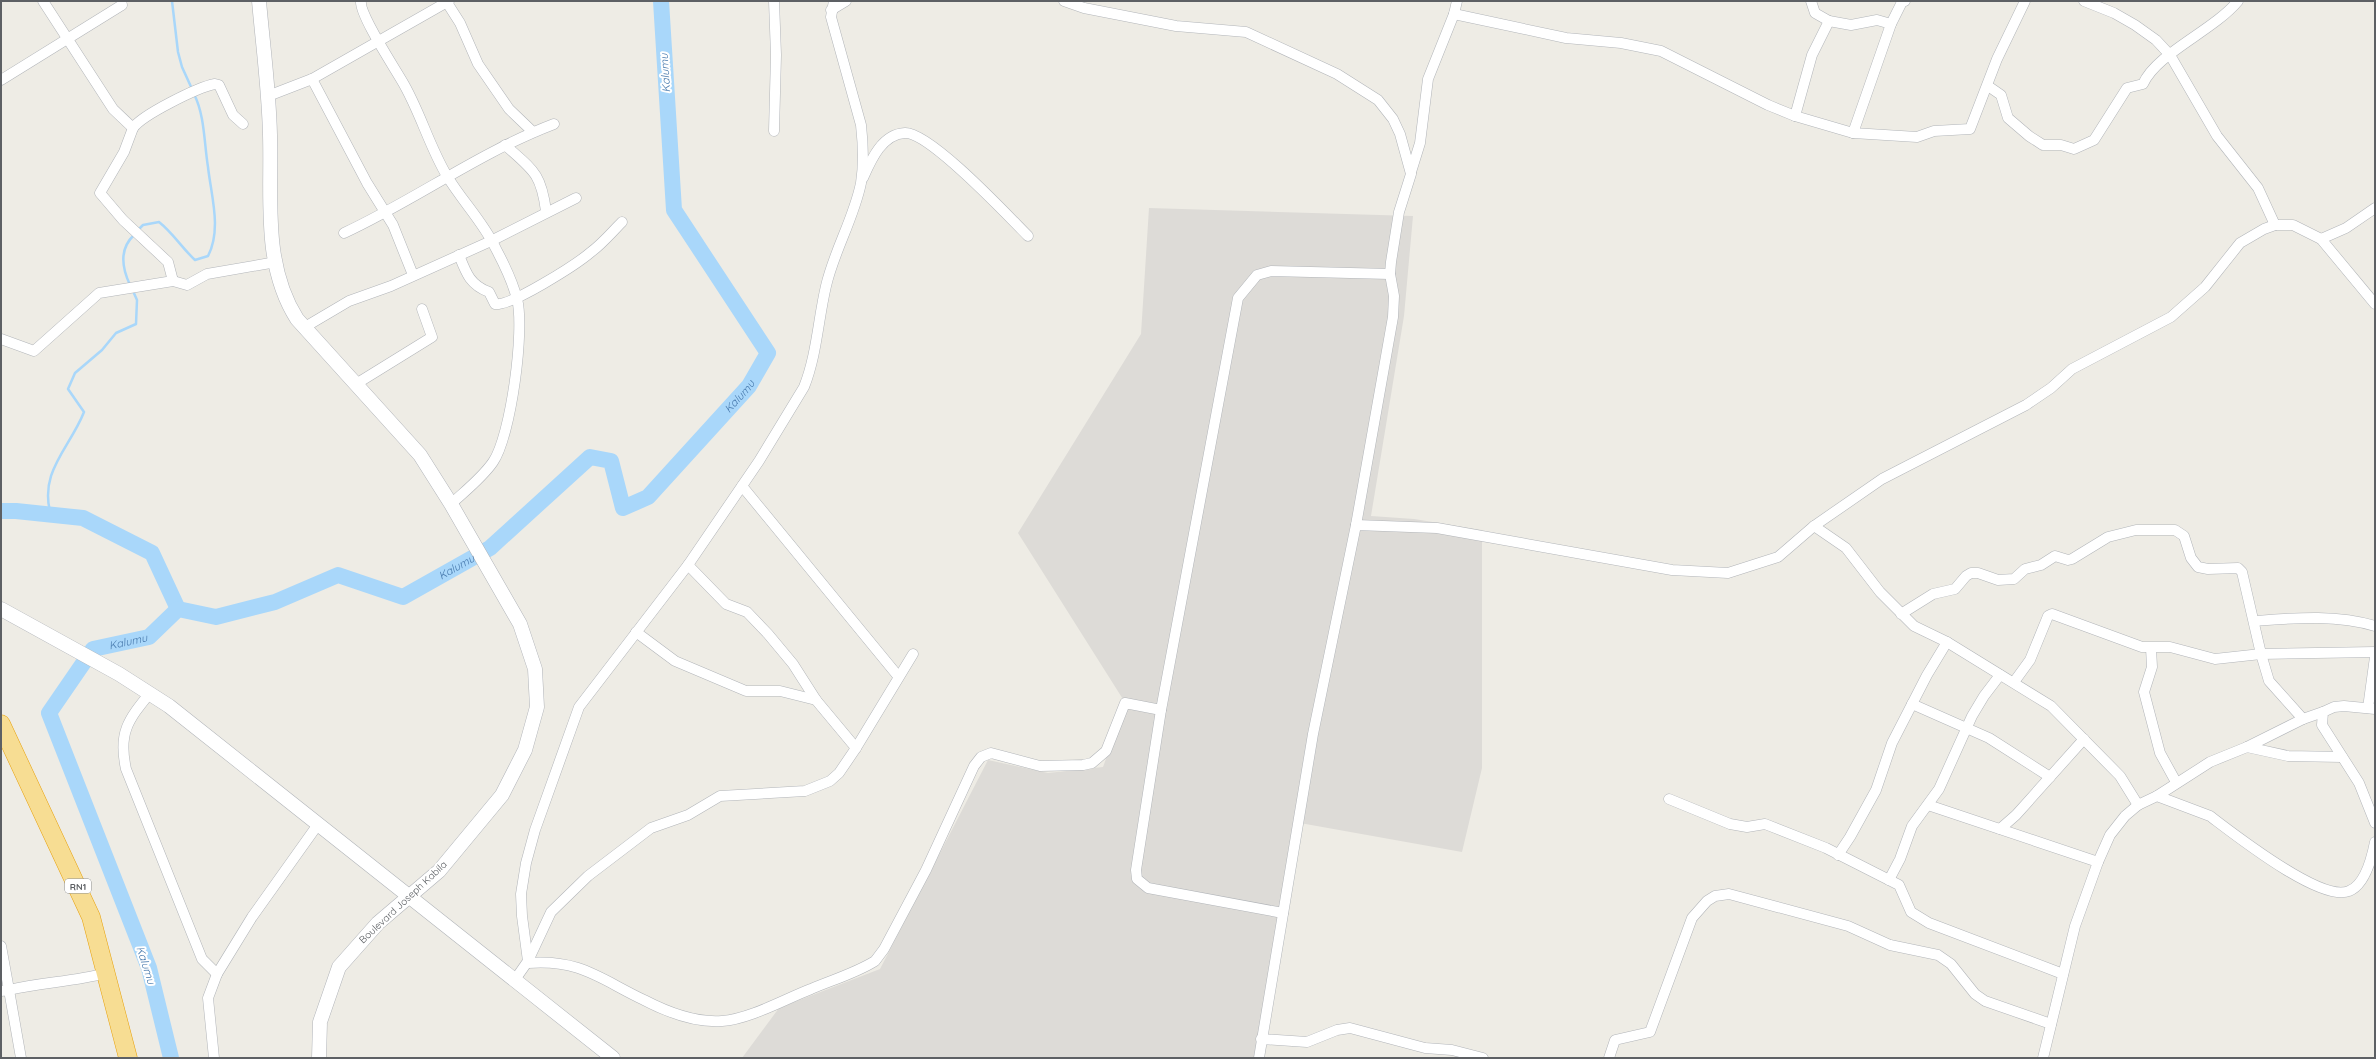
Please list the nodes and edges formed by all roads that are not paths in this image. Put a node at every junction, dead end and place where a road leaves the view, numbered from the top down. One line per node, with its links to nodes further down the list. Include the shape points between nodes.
1 (43, 1): 19 (street)
2 (259, 1): 25 (main road, Boulevard Joseph Kabila)
3 (361, 1): 20 (street, via 361,8)
4 (447, 1): 20 (street); 31 (street, via 478,64 509,109)
5 (774, 1): 30 (street)
6 (846, 1): 15 (street)
7 (1064, 1): 34 (street, via 1084,8 1176,26 1246,32 1337,74 1378,100 1385,108 1400,134)
8 (1457, 1): 16 (street)
9 (1811, 1): 17 (street, via 1815,13)
10 (1905, 1): 18 (street, via 1902,2)
11 (2025, 1): 24 (street, via 1997,59)
12 (2084, 1): 21 (street, via 2135,25 2156,40)
13 (2238, 1): 21 (street, via 2222,17)
14 (122, 5): 19 (street)
15 (832, 6): 36 (street, via 831,17 861,125)
16 (1454, 14): 26 (street, via 1566,38 1622,43 1661,51 1759,101); 34 (street, via 1428,79 1420,143)
17 (1830, 21): 18 (street, via 1851,25 1877,20); 26 (street, via 1814,50)
18 (1891, 24): 32 (street)
19 (68, 39): 23 (street); 29 (street, via 113,109)
20 (379, 42): 22 (street); 35 (street, via 410,93 428,139)
21 (2170, 55): 24 (street, via 2154,67 2143,84 2126,89 2094,140 2073,150 2060,145 2043,145 2029,136 2008,118 2001,95); 42 (street, via 2217,136 2258,188)
22 (312, 79): 25 (street); 40 (street, via 367,183)
23 (1, 80)
24 (1988, 86): 32 (street, via 1970,129 1934,131 1916,137)
25 (268, 96): 48 (main road, Boulevard Joseph Kabila, via 270,226)
26 (1796, 116): 32 (street)
27 (243, 124): 29 (street, via 233,115 219,85 212,85 192,92 140,121)
28 (554, 124): 31 (street)
29 (133, 128): 51 (street, via 124,152 100,192 130,226 168,262)
30 (774, 131)
31 (533, 132): 33 (street)
32 (1853, 133)
33 (505, 145): 35 (street); 39 (street, via 538,177)
34 (1411, 174): 49 (street, via 1399,212)
35 (447, 176): 40 (street); 46 (street)
36 (861, 183): 44 (street, via 872,157 888,140 905,133 914,135 953,164); 58 (street, via 826,286 818,338 806,381)
37 (576, 198): 39 (street)
38 (2375, 208): 45 (street, via 2346,228)
39 (546, 212): 46 (street)
40 (386, 213): 43 (street); 50 (street)
41 (622, 222): 52 (street, via 576,265)
42 (2275, 225): 45 (street, via 2293,225); 61 (street, via 2240,243 2205,287 2171,317 2072,369 2051,388 2026,405 1882,478)
43 (344, 233)
44 (1028, 236)
45 (2321, 239): 53 (street)
46 (491, 241): 47 (street); 52 (street)
47 (459, 255): 50 (street); 52 (street, via 469,280 490,294 494,304)
48 (276, 262): 51 (street, via 207,274 187,285); 55 (main road, Boulevard Joseph Kabila, via 287,303)
49 (1390, 274): 60 (street, via 1394,296 1393,317); 81 (street, via 1271,271 1257,275 1238,298)
50 (413, 275): 55 (street, via 349,301)
51 (173, 281): 56 (street, via 97,295 37,350 32,351)
52 (517, 299): 59 (street, via 520,328 513,392 499,452 487,469)
53 (2375, 304)
54 (422, 309): 57 (street, via 432,337)
55 (305, 328): 57 (main road, Boulevard Joseph Kabila)
56 (1, 339)
57 (356, 384): 59 (main road, Boulevard Joseph Kabila, via 420,455)
58 (742, 486): 62 (street); 75 (street)
59 (451, 504): 103 (main road, Boulevard Joseph Kabila, via 520,624 535,670 537,707 525,750 502,795 439,871)
60 (1356, 525): 61 (street, via 1437,528 1672,570 1711,573 1744,569 1778,557); 104 (street, via 1313,734)
61 (1814, 526): 64 (street, via 1846,548 1880,592)
62 (688, 565): 67 (street); 78 (street, via 726,604 747,612 768,634 793,664)
63 (1, 609): 77 (main road)
64 (1901, 614): 65 (street, via 1933,594 1955,589 1971,573 1998,580 2014,579 2025,569 2041,565 2055,556 2072,559 2108,537 2136,530 2175,530 2184,536 2191,558 2198,567 2240,569); 68 (street, via 1914,626)
65 (2255, 620): 66 (street, via 2307,618); 72 (street)
66 (2375, 626)
67 (636, 632): 78 (street, via 675,661 746,691 780,691); 106 (street, via 579,707 535,830 521,894)
68 (1947, 642): 74 (street); 79 (street)
69 (2151, 648): 72 (street, via 2170,647 2216,659); 76 (street, via 2130,644 2105,632 2052,614 2048,616 2030,660); 91 (street, via 2152,667 2144,692 2160,753)
70 (2375, 652): 72 (street)
71 (913, 654): 75 (street)
72 (2261, 654): 83 (street, via 2269,681)
73 (2375, 657): 80 (street)
74 (2000, 675): 76 (street); 85 (street, via 1984,696)
75 (898, 676): 88 (street)
76 (2014, 682): 86 (street, via 2052,706)
77 (150, 693): 96 (main road, via 220,744); 108 (street, via 129,719 125,728 122,754 202,959)
78 (816, 700): 88 (street)
79 (1912, 704): 85 (street); 100 (street, via 1890,747 1876,790)
80 (2371, 709): 82 (street, via 2339,707)
81 (1161, 710): 104 (street, via 1136,870 1137,879 1148,888); 106 (street, via 1125,703 1106,752 1087,764 1040,766 998,753 981,757 974,766 926,870 875,961 747,1014 722,1021 701,1020 645,1001 594,974 568,964)
82 (2323, 712): 83 (street); 89 (street, via 2322,725)
83 (2302, 719): 87 (street)
84 (1, 724): 107 (highway, RN1, via 82,894)
85 (1966, 728): 90 (street, via 1990,738); 95 (street, via 1947,775)
86 (2084, 739): 90 (street); 94 (street, via 2120,776)
87 (2247, 747): 89 (street, via 2288,756); 91 (street, via 2210,762)
88 (856, 748): 106 (street, via 839,773 826,784 805,791 720,796 688,815 651,828 592,872 552,912)
89 (2342, 757): 97 (street, via 2359,783)
90 (2050, 777): 98 (street)
91 (2176, 782): 92 (street)
92 (2157, 796): 94 (street); 99 (street, via 2210,816 2281,867 2334,892 2350,891 2356,886 2370,866)
93 (1669, 798): 100 (street, via 1740,827 1765,824 1774,826)
94 (2138, 805): 101 (street, via 2115,827)
95 (1928, 806): 98 (street); 102 (street, via 1912,826)
96 (319, 823): 103 (main road); 108 (street, via 252,917)
97 (2375, 823)
98 (2000, 829): 101 (street)
99 (2375, 842)
100 (1838, 854): 102 (street)
101 (2098, 862): 109 (street, via 2079,910)
102 (1889, 880): 109 (street, via 1902,889 1908,906 1916,916)
103 (409, 897): 110 (main road); 117 (main road, Boulevard Joseph Kabila, via 378,923 339,967 320,1022)
104 (1283, 913): 113 (street)
105 (1, 946): 111 (street)
106 (528, 962): 110 (street)
107 (106, 973): 111 (street); 115 (highway, RN1)
108 (217, 974): 116 (street, via 208,998)
109 (2063, 974): 112 (street)
110 (514, 981): 118 (main road)
111 (5, 990): 114 (street)
112 (2052, 1024): 121 (street, via 1985,1002 1975,994 1951,964 1938,955 1890,945 1848,926 1791,912 1743,896 1720,894 1707,901 1692,918 1650,1032 1615,1040); 122 (street)
113 (1261, 1039): 119 (street); 120 (street, via 1307,1042 1343,1028 1350,1028 1425,1048 1452,1050)
114 (21, 1058)
115 (128, 1058)
116 (214, 1058)
117 (319, 1058)
118 (613, 1058)
119 (1258, 1058)
120 (1483, 1058)
121 (1609, 1058)
122 (2044, 1058)

